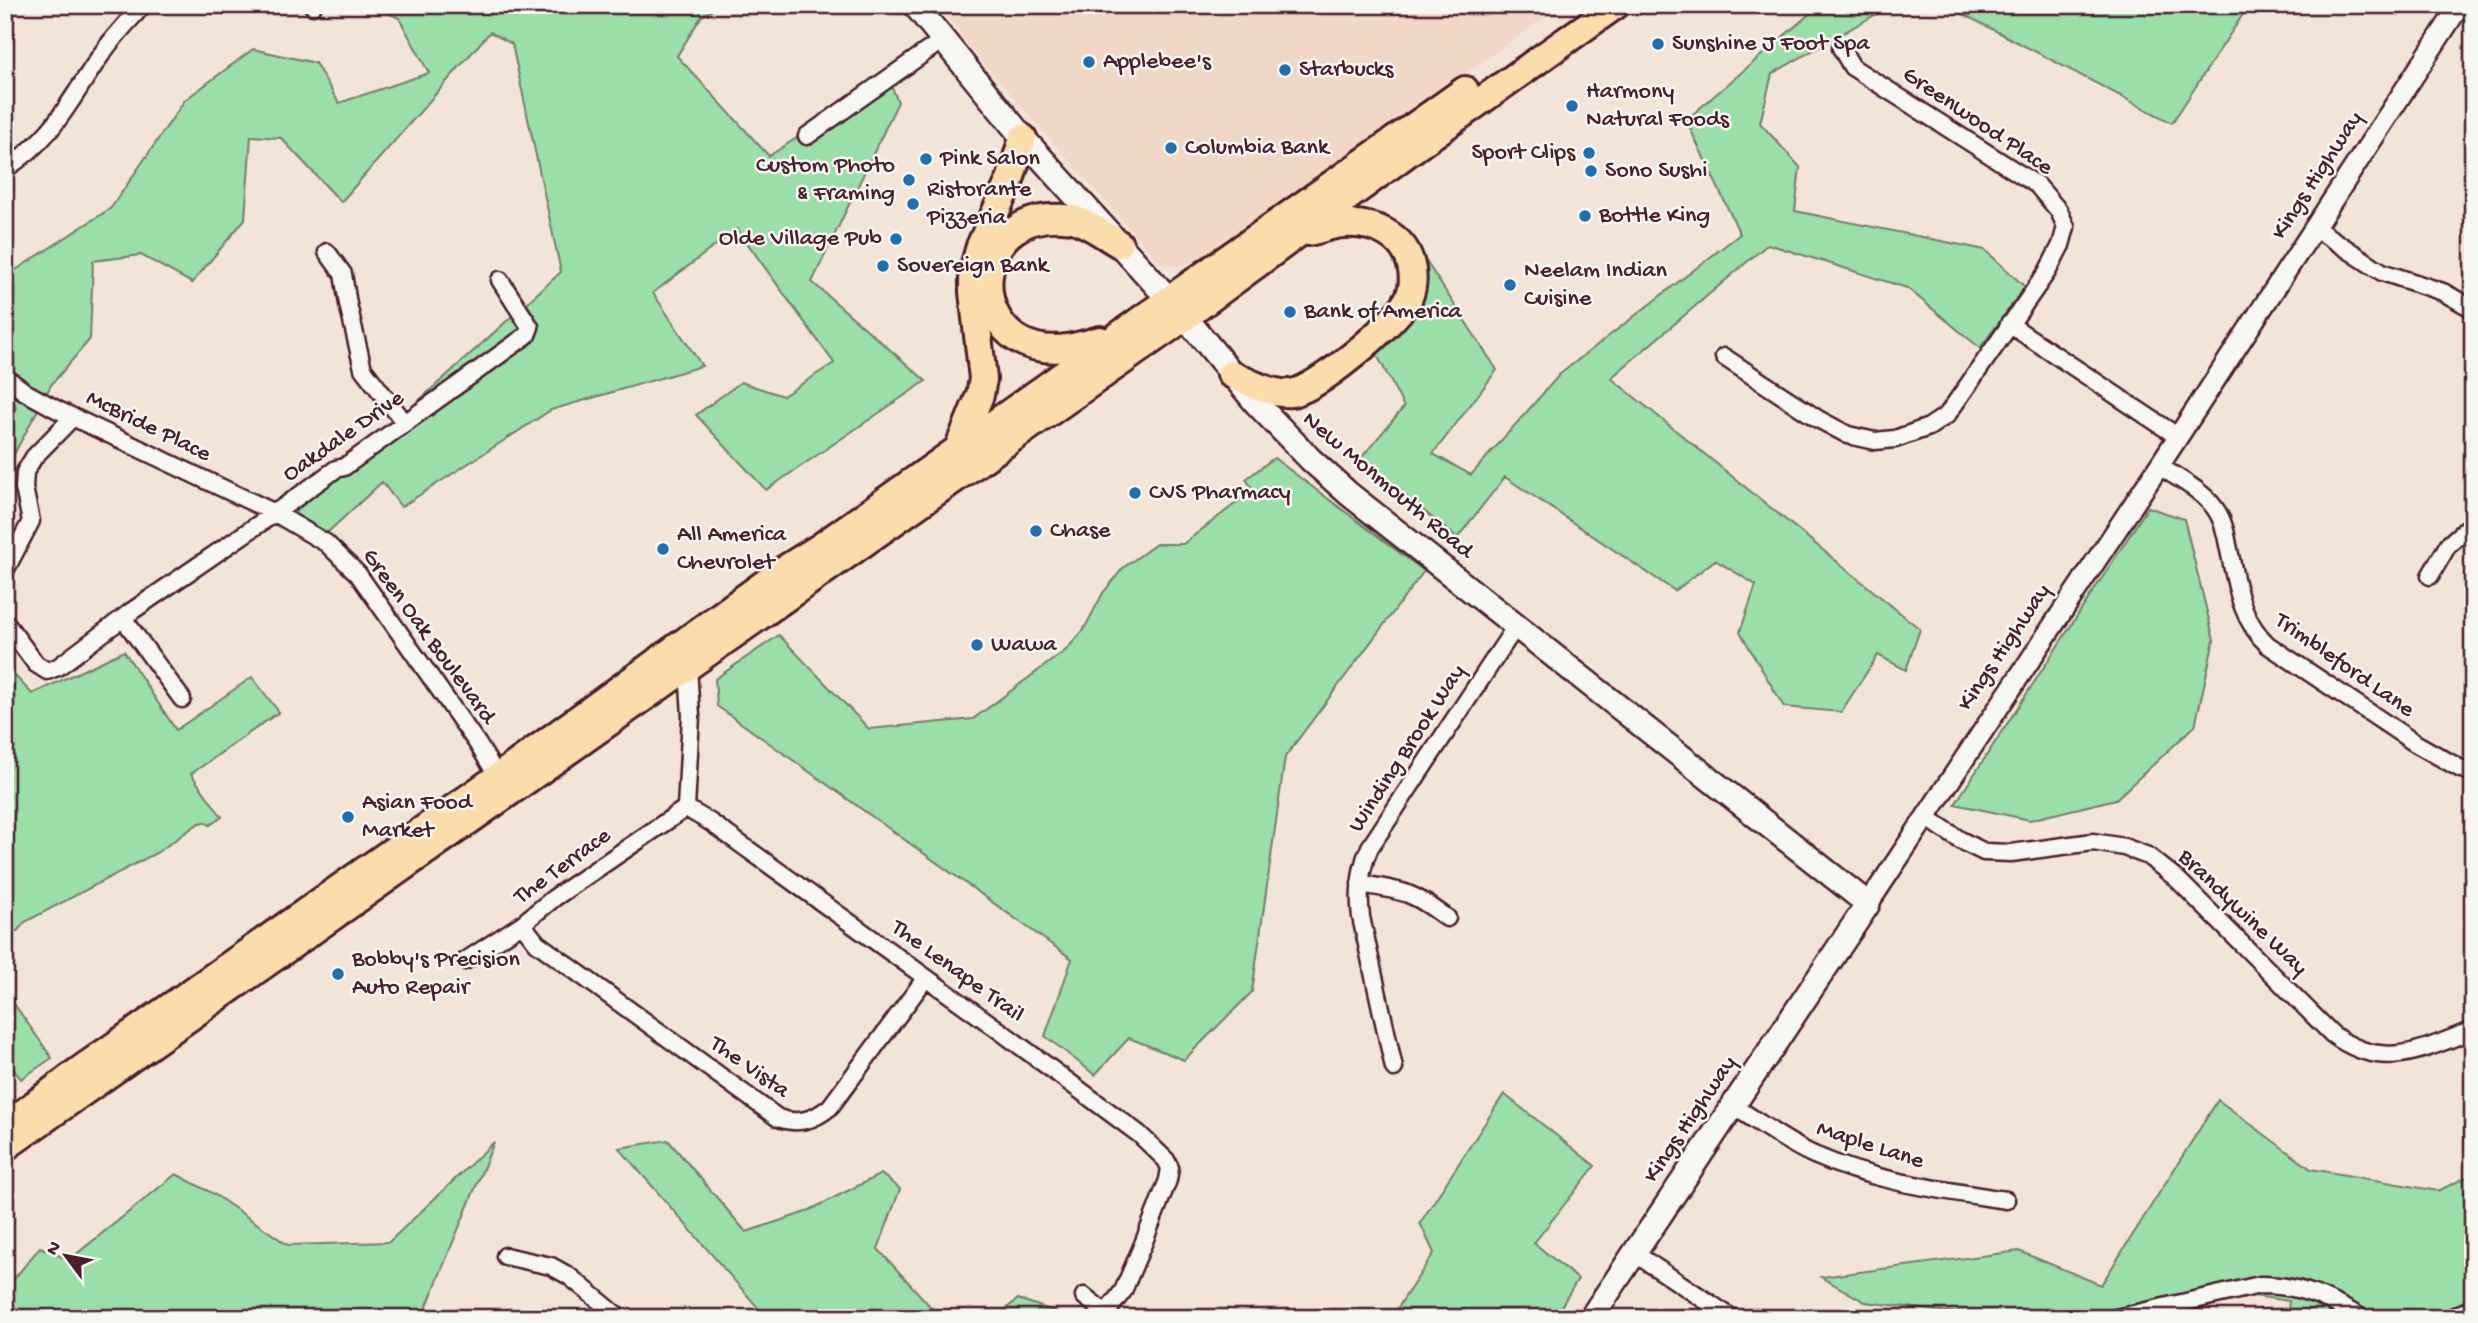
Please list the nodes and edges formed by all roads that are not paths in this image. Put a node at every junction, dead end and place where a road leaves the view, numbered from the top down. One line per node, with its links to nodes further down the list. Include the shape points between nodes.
1 (143, 5): 10 (street, via 103,51 51,131)
2 (915, 5): 6 (main road, New Monmouth Road)
3 (1584, 5): 16 (highway)
4 (1616, 5): 12 (highway)
5 (2460, 5): 11 (street, Kings Highway)
6 (944, 39): 8 (street); 9 (main road, New Monmouth Road)
7 (1841, 48): 18 (street, Greenwood Place, via 1852,67 2037,186 2059,211 2066,227 2061,245)
8 (807, 136)
9 (1023, 138): 13 (main road, New Monmouth Road); 26 (highway, via 973,271 983,379)
10 (5, 169)
11 (2315, 228): 17 (street, via 2382,272 2443,292); 25 (street, Kings Highway)
12 (1296, 235): 16 (highway); 21 (highway, via 1344,223 1388,233 1404,247 1409,259 1413,281 1407,303 1360,350 1299,391 1264,388)
13 (1119, 244): 16 (main road, New Monmouth Road); 19 (highway, via 1075,220 1044,217 1029,221 997,249 988,285 1003,325 1026,343 1063,349)
14 (327, 252): 24 (street, via 343,274 363,369)
15 (500, 280): 24 (street, Oakdale Drive, via 530,327 527,335)
16 (1176, 308): 19 (highway); 21 (main road, New Monmouth Road); 35 (highway)
17 (2473, 309)
18 (2009, 324): 20 (street, Greenwood Place, via 1942,420 1895,439 1865,440 1836,430); 25 (street)
19 (1116, 337): 26 (highway)
20 (1724, 357)
21 (1231, 374): 34 (main road, New Monmouth Road, via 1321,468)
22 (5, 377): 23 (street, McBride Place)
23 (73, 417): 28 (street, McBride Place); 30 (street, via 25,472 31,521)
24 (405, 424): 28 (street, Oakdale Drive)
25 (2177, 436): 27 (street, Kings Highway)
26 (958, 449): 38 (highway)
27 (2159, 466): 37 (street, Trimbleford Lane, via 2196,490 2219,514 2246,619 2268,645 2416,743); 40 (street, Kings Highway)
28 (275, 513): 32 (street, Oakdale Drive); 38 (street, Green Oak Boulevard, via 326,543 358,574)
29 (2473, 523): 31 (street, via 2448,545)
30 (5, 571)
31 (2430, 576)
32 (128, 614): 33 (street, Oakdale Drive, via 47,671 36,664); 36 (street)
33 (5, 622)
34 (1516, 626): 41 (street, Winding Brook Way, via 1370,848); 42 (main road, New Monmouth Road)
35 (688, 667): 39 (street, via 691,716); 51 (highway)
36 (182, 699)
37 (2473, 772)
38 (498, 776): 50 (highway)
39 (686, 808): 44 (street, The Terrace); 46 (street, The Lenape Trail)
40 (1926, 817): 42 (street, Kings Highway); 47 (street, Brandywine Way, via 1984,852 2093,842 2148,856 2177,879 2332,1034 2350,1046 2380,1056 2399,1056)
41 (1360, 884): 43 (street, via 1403,890); 48 (street, Winding Brook Way, via 1361,917)
42 (1868, 904): 49 (main road, Kings Highway)
43 (1447, 918)
44 (522, 924): 45 (street, The Terrace); 46 (street, The Vista, via 537,943 627,1009 778,1118 796,1122 830,1107)
45 (464, 961)
46 (925, 979): 57 (street, The Lenape Trail, via 1139,1134 1166,1160 1168,1181)
47 (2473, 1030)
48 (1394, 1068)
49 (1732, 1105): 52 (street, Maple Lane, via 1835,1164 1912,1186); 53 (main road, Kings Highway)
50 (5, 1126)
51 (5, 1147)
52 (2006, 1200)
53 (1634, 1253): 59 (main road, Kings Highway); 60 (street)
54 (505, 1256): 58 (street, via 551,1266)
55 (1084, 1296): 57 (street)
56 (2473, 1308): 63 (street)
57 (1109, 1315)
58 (620, 1318)
59 (1591, 1318)
60 (1732, 1318)
61 (2116, 1318): 62 (street, via 2260,1285 2311,1292)
62 (2362, 1318)
63 (2450, 1318)

